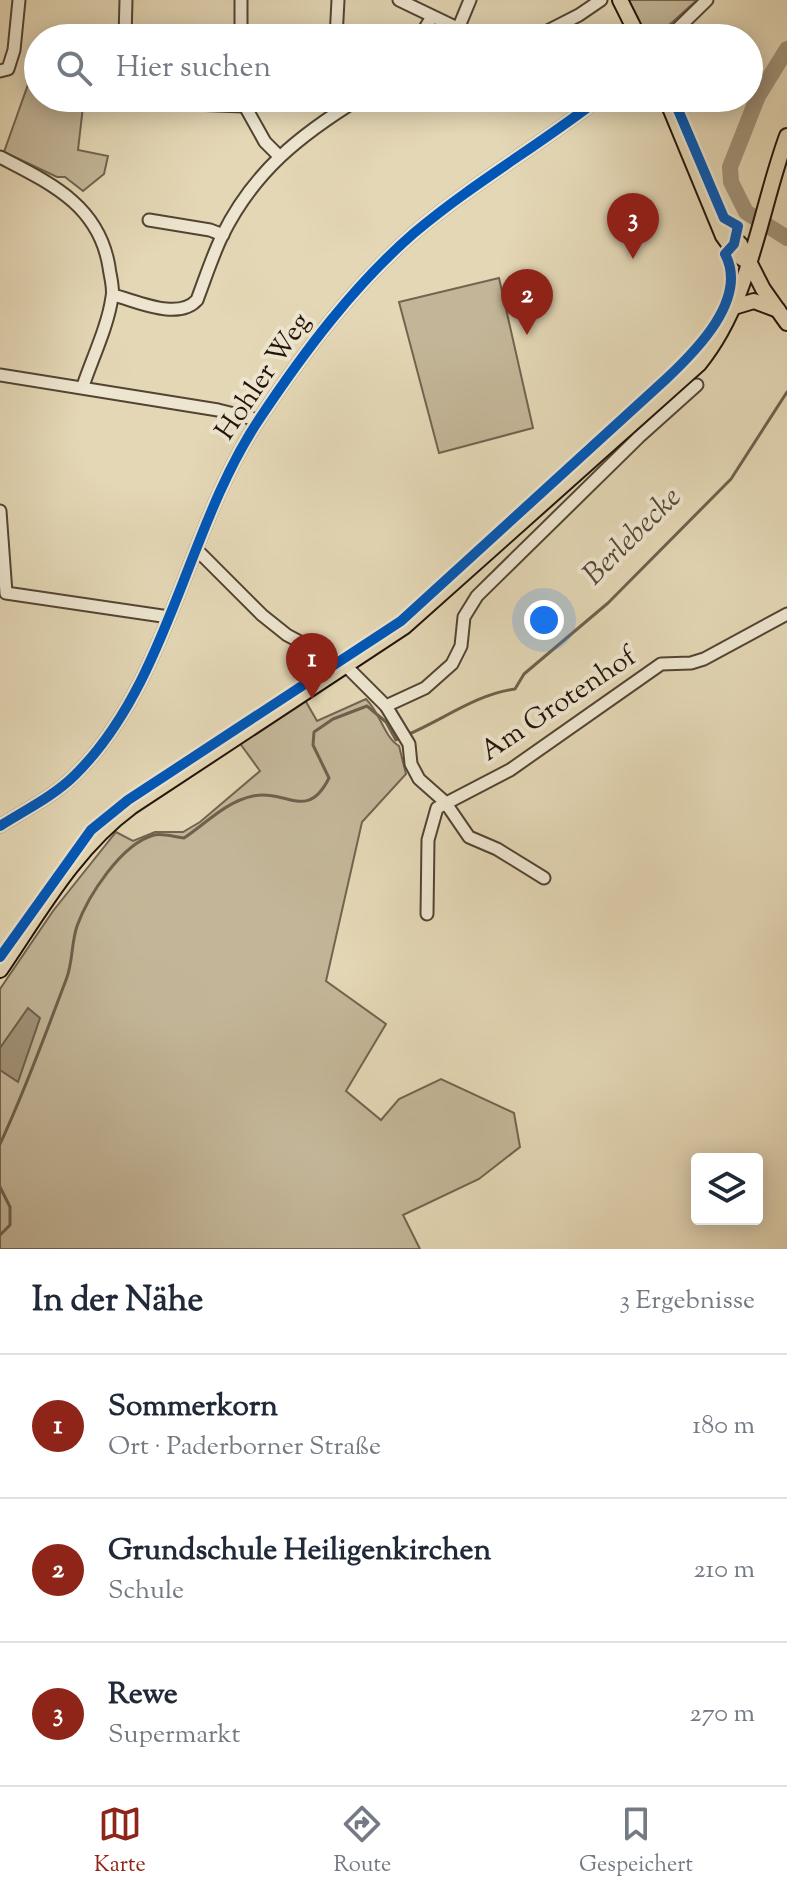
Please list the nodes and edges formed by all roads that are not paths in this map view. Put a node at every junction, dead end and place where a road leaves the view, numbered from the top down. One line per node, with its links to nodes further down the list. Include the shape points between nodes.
1 (19, 0): 20 (street, via 14,50 8,69)
2 (126, 0): 11 (street)
3 (241, 0): 12 (street)
4 (338, 0): 13 (street)
5 (399, 0): 10 (street)
6 (470, 0): 16 (street)
7 (601, 0): 17 (street)
8 (620, 0): 18 (main road)
9 (707, 0): 19 (street)
10 (432, 17): 14 (street); 15 (street)
11 (125, 24)
12 (241, 24)
13 (337, 24)
14 (428, 24)
15 (447, 24)
16 (460, 24)
17 (561, 24)
18 (632, 24)
19 (682, 24)
20 (0, 71)
21 (248, 112): 26 (street)
22 (338, 112): 26 (street)
23 (580, 112): 38 (street, Hohler Weg, via 462,196 381,263)
24 (672, 112): 30 (main road, via 730,249)
25 (787, 136): 30 (main road)
26 (279, 156): 29 (street)
27 (0, 157): 31 (street, via 54,185 84,213 99,234)
28 (149, 220): 29 (street)
29 (223, 235): 31 (street, via 192,306 177,310)
30 (749, 263): 32 (main road); 33 (main road)
31 (113, 295): 37 (street)
32 (734, 307): 33 (main road, via 754,301); 43 (main road, via 696,367 426,609)
33 (778, 310): 34 (main road)
34 (787, 323)
35 (0, 375): 37 (street)
36 (697, 385): 44 (street, via 477,596 464,617 461,646 452,664 425,688)
37 (83, 386): 38 (street)
38 (258, 420): 40 (street, Hohler Weg, via 212,506)
39 (0, 511): 42 (street, via 6,593)
40 (196, 549): 42 (street, Hohler Weg); 43 (street, via 279,628)
41 (787, 614): 45 (street, Am Grotenhof, via 704,659 661,664 510,770)
42 (169, 617): 46 (street, Hohler Weg, via 127,706 94,753 49,796)
43 (347, 667): 44 (street); 49 (main road, via 107,826 81,853)
44 (386, 706): 45 (street, via 409,744 419,779)
45 (445, 802): 47 (street, via 469,837); 48 (street, via 433,816 428,840)
46 (0, 826)
47 (544, 878)
48 (427, 914)
49 (0, 970)

